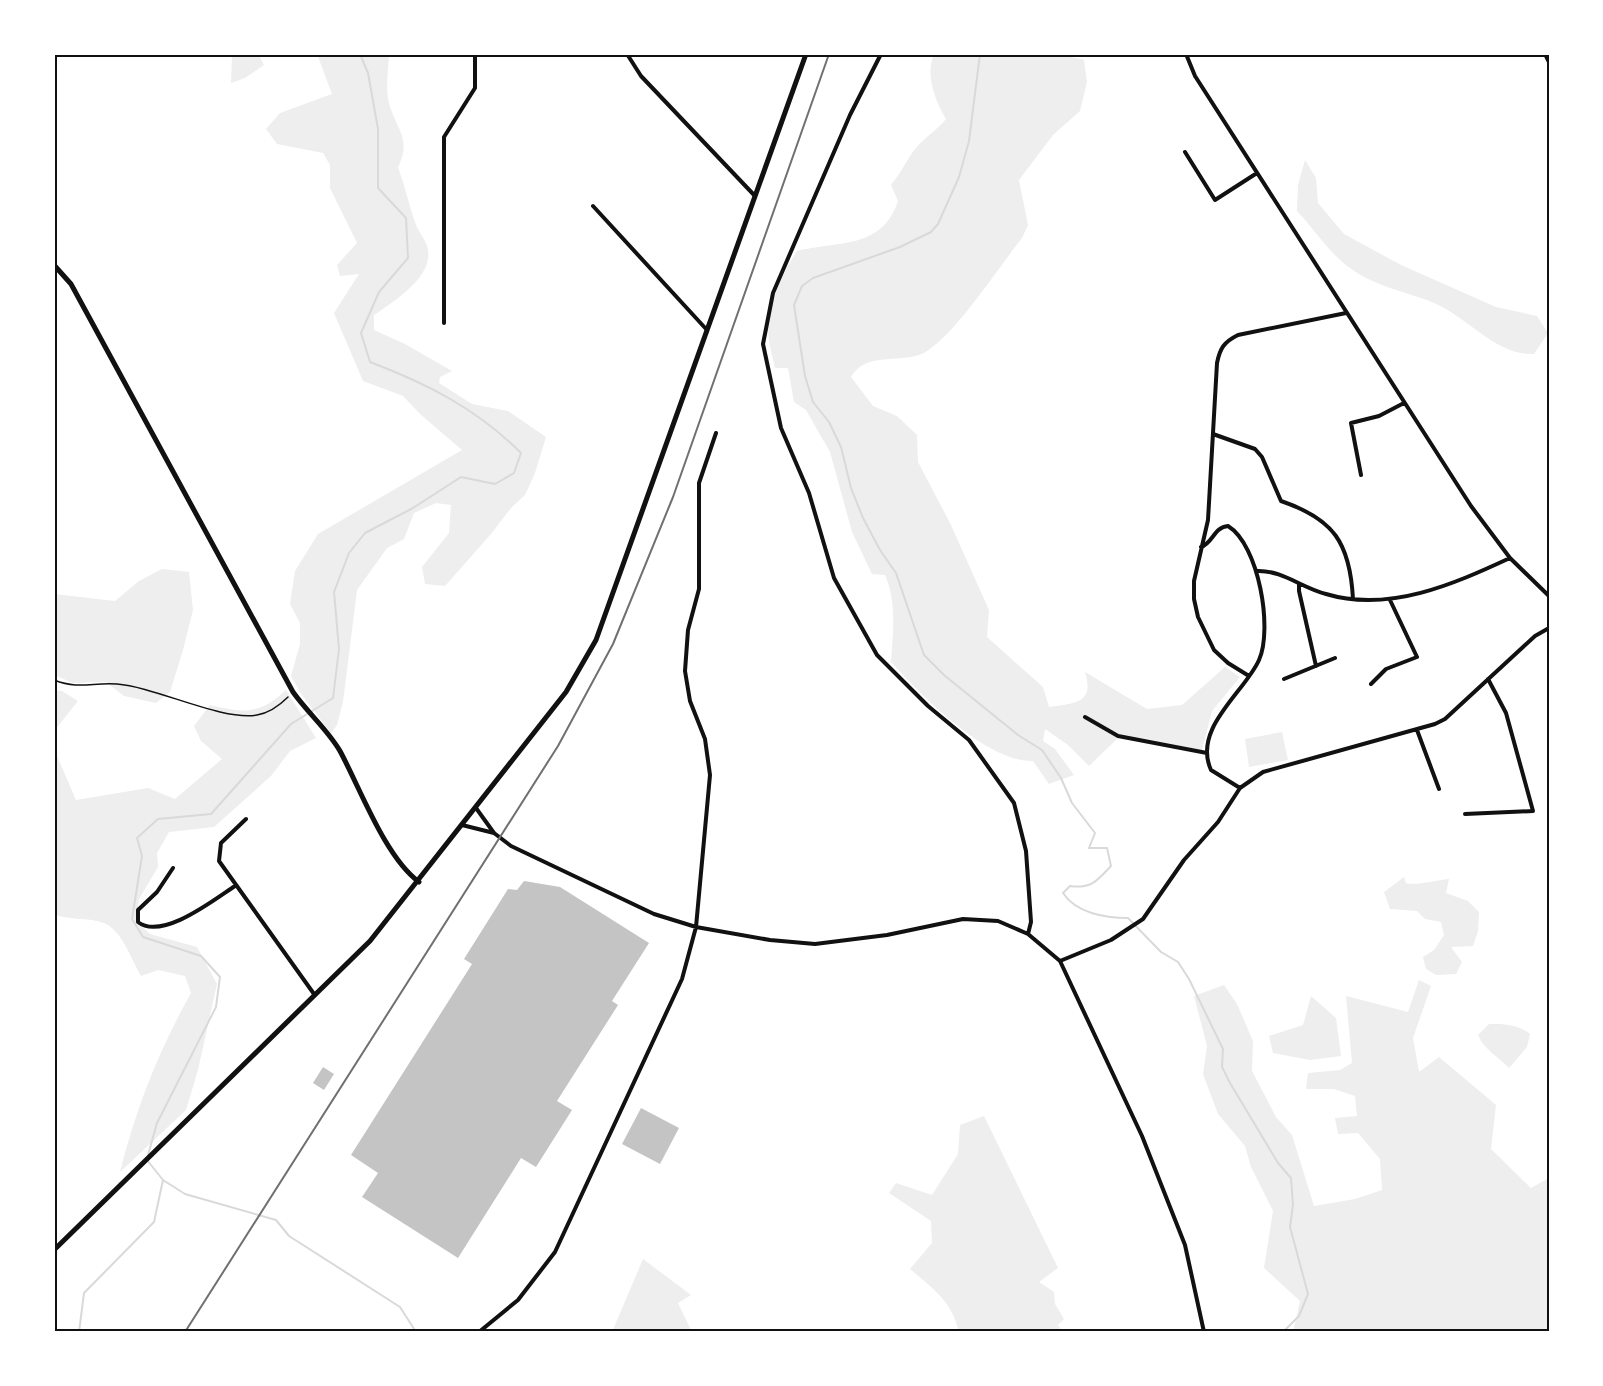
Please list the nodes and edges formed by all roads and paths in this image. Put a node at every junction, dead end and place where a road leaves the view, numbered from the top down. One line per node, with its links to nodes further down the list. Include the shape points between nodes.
1 (475, 54): 14 (street, via 475,88 444,137)
2 (627, 54): 10 (street, via 641,76)
3 (806, 54): 10 (main road)
4 (881, 54): 50 (street, via 850,115 773,293 763,344 781,428 809,493 834,578 877,655 927,706 969,740 1014,803 1026,851 1031,922)
5 (1186, 54): 9 (street, via 1195,76)
6 (1545, 54): 7 (street)
7 (1549, 63)
8 (1185, 152): 9 (street, via 1215,200)
9 (1257, 174): 13 (street)
10 (755, 196): 15 (main road)
11 (593, 206): 15 (street)
12 (54, 265): 35 (main road, via 77,294)
13 (1346, 313): 16 (street); 18 (street, via 1250,331 1227,340 1217,363)
14 (444, 322)
15 (707, 330): 41 (main road, via 596,640 566,692)
16 (1404, 403): 19 (street, via 1379,416 1351,423); 21 (street)
17 (717, 433): 49 (street, via 699,483 699,589 688,630 685,671 690,701 705,739 710,775)
18 (1213, 434): 20 (street, via 1208,520); 25 (street, via 1256,449 1281,501 1325,522 1349,560)
19 (1360, 474)
20 (1201, 547): 22 (street, via 1228,526 1246,548); 30 (street, via 1194,581 1198,617 1214,650)
21 (1510, 558): 24 (street); 26 (street, via 1430,590)
22 (1257, 571): 23 (street, via 1277,572); 30 (street, via 1262,607 1261,653)
23 (1299, 584): 25 (street); 29 (street)
24 (1549, 596)
25 (1353, 599): 26 (street)
26 (1390, 600): 34 (street, via 1417,657 1386,669)
27 (1549, 628): 32 (street)
28 (1335, 658): 29 (street)
29 (1316, 666): 31 (street)
30 (1249, 676): 38 (street, via 1216,721)
31 (1284, 679)
32 (1488, 679): 37 (street, via 1445,719); 42 (street, via 1506,713 1533,812)
33 (54, 680): 35 (path, via 71,687 118,684 235,714 257,715 279,706)
34 (1371, 684)
35 (293, 692): 47 (main road, via 339,749 372,818 409,874)
36 (1085, 717): 38 (street, via 1118,736)
37 (1417, 730): 39 (street, via 1263,772); 40 (street)
38 (1207, 753): 39 (street, via 1211,770)
39 (1240, 788): 51 (street, via 1143,919 1130,930)
40 (1439, 789)
41 (476, 808): 44 (main road); 45 (street)
42 (1465, 814)
43 (246, 819): 48 (street, via 221,843 219,850 219,861)
44 (462, 825): 45 (street); 47 (main road)
45 (495, 833): 49 (street, via 511,846 654,914)
46 (172, 868): 48 (street, via 157,892 138,910 138,922 143,926 169,924 190,915)
47 (419, 882): 52 (main road, via 370,941)
48 (235, 885): 52 (street)
49 (696, 927): 50 (street, via 815,944 963,919 998,921); 54 (street, via 670,1008 555,1252 518,1300)
50 (1028, 934): 51 (street)
51 (1059, 961): 55 (street, via 1142,1136 1182,1237)
52 (314, 994): 53 (main road)
53 (54, 1250)
54 (479, 1332)
55 (1204, 1332)

